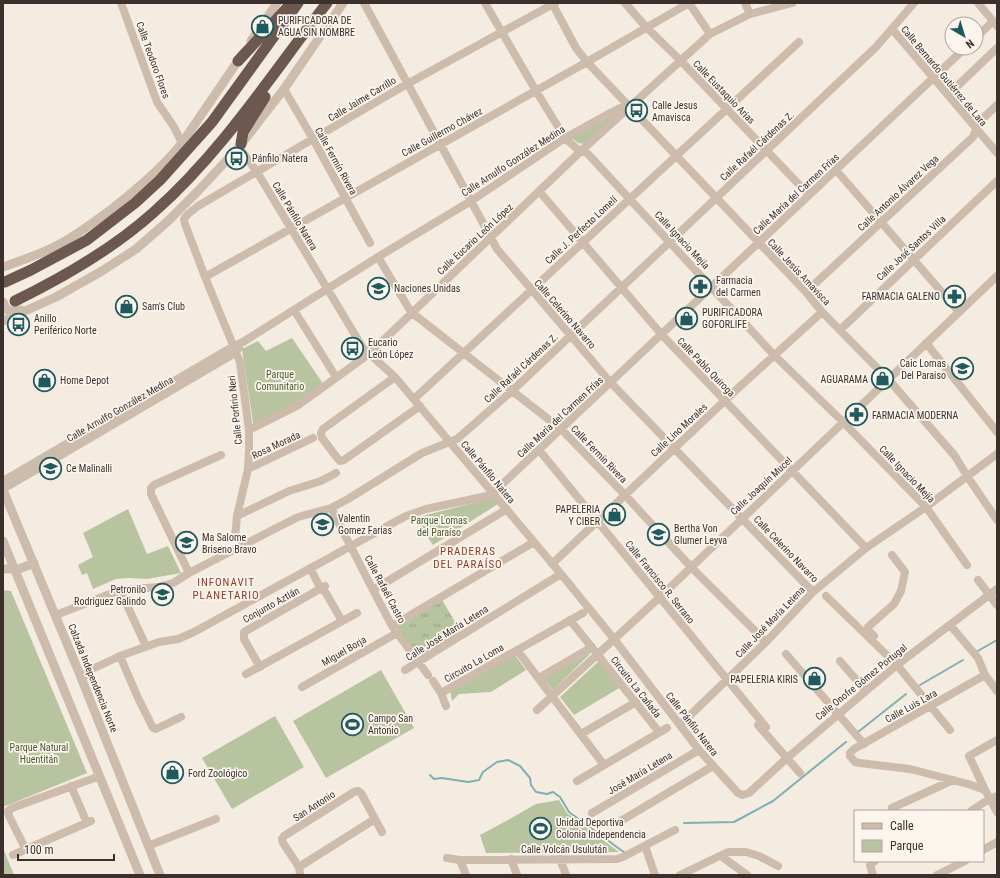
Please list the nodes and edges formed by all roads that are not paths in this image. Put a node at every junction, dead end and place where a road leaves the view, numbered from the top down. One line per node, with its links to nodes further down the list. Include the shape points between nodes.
1 (121, 3): 42 (street, Calle Teodoro Flores, via 157,102)
2 (277, 3): 28 (street)
3 (292, 3): 28 (highway)
4 (298, 3): 71 (highway, via 212,122 160,180 87,240)
5 (327, 3): 26 (highway)
6 (343, 3): 33 (street)
7 (364, 3): 32 (street, Calle Celerino Navarro)
8 (485, 3): 21 (street, Calle Ignacio Mejía)
9 (553, 3): 21 (street, Calle Jaime Carrillo); 30 (street, Calle Jesús Amavisca, via 576,48)
10 (625, 3): 19 (street, Calle Eustaquio Arias)
11 (689, 3): 19 (street, Calle Guillermo Chávez); 23 (street)
12 (745, 3): 17 (street)
13 (792, 3): 17 (street, Calle Arnulfo González Medina)
14 (914, 3): 20 (street, Calle Rafaél Cárdenas Z.)
15 (990, 3): 16 (street)
16 (980, 6): 18 (street)
17 (750, 14): 23 (street, Calle Arnulfo González Medina)
18 (995, 24): 22 (street)
19 (646, 27): 29 (street, Calle Eustaquio Arias); 30 (street, Calle Guillermo Chávez)
20 (892, 29): 31 (street, Calle Bernardo Gutiérrez de Lara); 46 (street, Calle Rafaél Cárdenas Z.)
21 (502, 32): 32 (street, Calle Jaime Carrillo); 34 (street, Calle Ignacio Mejía)
22 (984, 32)
23 (710, 34): 29 (street, Calle Arnulfo González Medina)
24 (799, 42): 38 (street, Calle J. Perfecto Lomelí)
25 (997, 48): 35 (street)
26 (288, 54): 44 (highway, via 243,132); 77 (highway, via 208,158 154,212 104,251 51,284)
27 (956, 56): 31 (street, Calle María del Carmen Frías)
28 (238, 61): 42 (street)
29 (681, 61): 37 (street, Calle Arnulfo González Medina); 38 (street, Calle Eustaquio Arias)
30 (587, 62): 34 (street, Calle Guillermo Chávez); 37 (street, Calle Jesús Amavisca)
31 (933, 78): 35 (street, Calle Bernardo Gutiérrez de Lara); 49 (street, Calle María del Carmen Frías)
32 (407, 84): 41 (street, Calle Jaime Carrillo); 43 (street, Calle Celerino Navarro)
33 (284, 89): 41 (street, Calle Fermín Rivera); 44 (street)
34 (536, 91): 40 (street, Calle Ignacio Mejía); 43 (street, Calle Guillermo Chávez)
35 (948, 96): 39 (street, Calle Bernardo Gutiérrez de Lara)
36 (997, 105): 39 (street, Calle Antonio Álvarez Vega, via 979,122)
37 (629, 106): 40 (street, Calle Arnulfo González Medina, via 620,108); 45 (street, Calle Eucario León López); 48 (street, Calle Jesús Amavisca)
38 (726, 109): 46 (street, Calle Eustaquio Arias); 48 (street, Calle J. Perfecto Lomelí)
39 (976, 129): 47 (street, Calle Bernardo Gutiérrez de Lara); 59 (street, Calle Antonio Álvarez Vega, via 973,137)
40 (565, 138): 45 (street, Calle Ignacio Mejía); 57 (street, Calle Arnulfo González Medina)
41 (313, 139): 50 (street, Calle Jaime Carrillo); 54 (street, Calle Fermín Rivera)
42 (182, 143): 68 (street, via 155,172 91,225 56,247)
43 (441, 144): 54 (street, Calle Guillermo Chávez); 57 (street, Calle Celerino Navarro)
44 (240, 146): 50 (street, Calle Pánfilo Natera); 79 (street, via 167,222 136,248 56,298)
45 (581, 151): 52 (street, Calle Eucario León López); 55 (street, Calle Ignacio Mejía, via 588,154)
46 (766, 151): 53 (street, Calle Eustaquio Arias); 56 (street, Calle Rafaél Cárdenas Z.)
47 (997, 153)
48 (676, 156): 55 (street, Calle J. Perfecto Lomelí); 56 (street, Calle Jesús Amavisca)
49 (836, 170): 53 (street, Calle María del Carmen Frías); 59 (street)
50 (257, 172): 58 (street, Calle Jaime Carrillo, via 198,206); 60 (street, Calle Pánfilo Natera)
51 (997, 181): 67 (street, Calle José Santos Villa)
52 (539, 191): 61 (street, Calle Eucario León López); 62 (street, Calle Pablo Quiroga)
53 (809, 195): 65 (street, Calle María del Carmen Frías)
54 (346, 198): 60 (street, Calle Guillermo Chávez); 64 (street, Calle Fermín Rivera)
55 (630, 198): 62 (street, Calle J. Perfecto Lomelí); 63 (street, Calle Ignacio Mejía)
56 (716, 198): 63 (street, Calle Rafaél Cárdenas Z.); 65 (street, Calle Jesús Amavisca)
57 (471, 201): 61 (street, Calle Celerino Navarro); 66 (street, Calle Arnulfo González Medina)
58 (184, 219): 70 (street, Calle Porfirio Neri)
59 (881, 222): 67 (street); 76 (street, Calle Antonio Álvarez Vega)
60 (292, 229): 70 (street, Calle Guillermo Chávez); 73 (street, Calle Pánfilo Natera)
61 (490, 238): 75 (street, Calle Celerino Navarro, via 496,250); 81 (street, Calle Eucario León López)
62 (582, 242): 74 (street, Calle Pablo Quiroga); 75 (street, Calle J. Perfecto Lomelí)
63 (670, 242): 72 (street, Calle Ignacio Mejía); 74 (street, Calle Rafaél Cárdenas Z.)
64 (370, 243)
65 (758, 243): 72 (street, Calle María del Carmen Frías); 76 (street, Calle Jesús Amavisca)
66 (378, 257): 73 (street, Calle Arnulfo González Medina); 81 (street, Calle Fermín Rivera)
67 (913, 260): 83 (street); 85 (street, Calle José Santos Villa)
68 (3, 268)
69 (997, 276): 83 (street, Calle Joaquín Mucel)
70 (205, 277): 89 (street, Calle Porfirio Neri)
71 (5, 282)
72 (712, 287): 86 (street, Calle María del Carmen Frías); 92 (street, Calle Ignacio Mejía)
73 (327, 288): 80 (street, Calle Arnulfo González Medina); 91 (street, Calle Pánfilo Natera)
74 (621, 288): 86 (street, Calle Pablo Quiroga); 87 (street, Calle Rafaél Cárdenas Z.)
75 (531, 290): 87 (street, Calle Celerino Navarro); 90 (street, Calle J. Perfecto Lomelí)
76 (806, 292): 82 (street, Calle Jesús Amavisca)
77 (15, 301)
78 (3, 302): 79 (street, via 7,310 13,312)
79 (30, 309): 84 (street)
80 (294, 310): 89 (street, Calle Arnulfo González Medina); 93 (street)
81 (411, 312): 90 (street, Calle Fermín Rivera); 91 (street, Calle Eucario León López)
82 (822, 312): 85 (street, Calle Jesús Amavisca); 92 (street, Calle Lino Morales)
83 (958, 312): 88 (street, Calle Joaquín Mucel)
84 (3, 321)
85 (840, 330): 95 (street, Calle Jesús Amavisca)
86 (662, 335): 96 (street, Calle María del Carmen Frías); 99 (street, Calle Pablo Quiroga)
87 (571, 336): 96 (street, Calle Celerino Navarro); 97 (street, Calle Rafaél Cárdenas Z.)
88 (926, 343): 95 (street, Calle Joaquín Mucel); 104 (street)
89 (235, 349): 103 (street, Calle Porfirio Neri, via 240,362); 115 (street, Calle Arnulfo González Medina); 116 (street, Calle Arnulfo González Medina, via 230,356)
90 (463, 353): 97 (street, Calle Fermín Rivera); 98 (street, Calle J. Perfecto Lomelí)
91 (369, 354): 93 (street, Calle Eucario León López); 94 (street, Calle Pánfilo Natera)
92 (774, 355): 99 (street, Calle Lino Morales); 101 (street, Calle Ignacio Mejía)
93 (336, 377): 103 (street, Calle Eucario León López, via 296,406)
94 (396, 377): 98 (street, Calle Pánfilo Natera); 100 (street, via 321,433 338,459 344,460)
95 (888, 379): 101 (street, Calle Joaquín Mucel); 114 (street, Calle Jesús Amavisca, via 955,456)
96 (611, 383): 102 (street, Calle María del Carmen Frías); 107 (street, Calle Celerino Navarro)
97 (512, 391): 102 (street, Calle Fermín Rivera); 106 (street, Calle Rafaél Cárdenas Z., via 461,436)
98 (414, 399): 100 (street, Calle Pánfilo Natera)
99 (724, 401): 107 (street, Calle Lino Morales); 112 (street, Calle Pablo Quiroga)
100 (420, 406): 106 (street, Calle Pánfilo Natera)
101 (843, 422): 112 (street, Calle Joaquín Mucel); 119 (street, Calle Ignacio Mejía)
102 (561, 429): 108 (street, Calle María del Carmen Frías); 118 (street, Calle Fermín Rivera)
103 (249, 430): 111 (street, Calle Porfirio Neri)
104 (997, 432)
105 (313, 438): 111 (street, Rosa Morada)
106 (450, 441): 117 (street, Calle Pánfilo Natera); 120 (street, Calle Rafaél Cárdenas Z., via 419,455)
107 (674, 448): 118 (street, Calle Lino Morales); 123 (street, Calle Celerino Navarro)
108 (539, 450): 117 (street, Calle María del Carmen Frías); 125 (street, Calle Francisco R. Serrano)
109 (997, 454): 114 (street, Calle José María Letena)
110 (221, 455): 139 (street, via 151,488 151,494)
111 (248, 469): 122 (street, Calle Porfirio Neri)
112 (792, 471): 123 (street, Calle Joaquín Mucel); 130 (street, Calle Pablo Quiroga)
113 (336, 473): 122 (street, via 321,481 289,491)
114 (967, 476): 119 (street, Calle José María Letena); 124 (street, Calle Jesús Amavisca)
115 (3, 481)
116 (3, 489): 132 (street, Calzada Independencia Norte)
117 (493, 493): 121 (street, Calle Pánfilo Natera); 129 (street, Calle María del Carmen Frías, via 406,516)
118 (625, 495): 125 (street, Calle Lino Morales); 136 (street, Calle Fermín Rivera)
119 (926, 507): 130 (street, Calle José María Letena); 134 (street, Calle Ignacio Mejía)
120 (331, 508): 129 (street, Calle Rafaél Castro); 139 (street, Calle Rafaél Cárdenas Z., via 298,517)
121 (507, 509): 128 (street, Calle Pánfilo Natera); 145 (street)
122 (237, 516): 126 (street, Calle Porfirio Neri)
123 (742, 518): 136 (street, Calle Joaquín Mucel); 146 (street, Calle Celerino Navarro)
124 (997, 520)
125 (597, 521): 133 (street, Calle Lino Morales); 149 (street, Calle Francisco R. Serrano)
126 (235, 538)
127 (3, 541): 138 (street)
128 (534, 542): 133 (street, Calle Pánfilo Natera); 157 (street, Miguel Borja)
129 (351, 546): 135 (street, Calle María del Carmen Frías); 145 (street, Calle Rafaél Castro)
130 (866, 548): 146 (street, Calle José María Letena)
131 (892, 555): 168 (street, via 905,572 902,591 894,604 868,627 871,634 891,654)
132 (34, 563): 138 (street); 153 (street, Calzada Independencia Norte)
133 (552, 564): 140 (street, Calle Pánfilo Natera)
134 (967, 565)
135 (312, 567): 144 (street); 160 (street, Calle María del Carmen Frías, via 194,632 178,639)
136 (690, 567): 149 (street, Calle Joaquín Mucel); 159 (street, Calle Fermín Rivera)
137 (3, 569): 138 (street)
138 (15, 570): 199 (street)
139 (189, 573): 143 (street, Calle Rafaél Cárdenas Z., via 173,583 158,587)
140 (561, 574): 158 (street, Calle Pánfilo Natera); 167 (street, Calle José María Letena)
141 (978, 580): 147 (street)
142 (997, 589): 147 (street, Calle Onofre Gómez Portugal)
143 (120, 590): 153 (street, Calle Rafaél Cárdenas Z.); 160 (street)
144 (324, 590): 155 (street); 169 (street, Conjunto Aztlán, via 244,632 244,638)
145 (372, 590): 157 (street, Calle Rafaél Castro)
146 (814, 592): 159 (street, Calle José María Letena)
147 (990, 595): 150 (street); 156 (street, Calle Onofre Gómez Portugal)
148 (826, 596): 168 (street)
149 (660, 597): 158 (street, Calle Joaquín Mucel); 175 (street, Calle Francisco R. Serrano)
150 (997, 605)
151 (357, 613): 155 (street)
152 (582, 613): 154 (street, Circuito La Loma)
153 (56, 616): 171 (street, Calzada Independencia Norte)
154 (570, 620): 161 (street); 162 (street, Circuito La Loma)
155 (342, 621): 169 (street)
156 (950, 625): 168 (street, Calle Onofre Gómez Portugal); 173 (street, via 978,658)
157 (395, 629): 167 (street, Calle Rafaél Castro); 176 (street, Miguel Borja)
158 (614, 640): 163 (street, Calle Joaquín Mucel); 187 (street, Calle Pánfilo Natera)
159 (766, 642): 175 (street, Calle José María Letena)
160 (146, 646): 165 (street, Calle María del Carmen Frías)
161 (592, 646): 163 (street); 174 (street)
162 (517, 650): 174 (street, Circuito La Loma); 179 (street, Circuito La Loma)
163 (598, 654): 180 (street, Calle Joaquín Mucel); 181 (street, Circuito La Cañada)
164 (786, 654): 185 (street)
165 (120, 656): 171 (street, Calle María del Carmen Frías); 186 (street, via 153,728 156,729)
166 (840, 661): 178 (street)
167 (418, 662): 170 (street, Calle José María Letena); 179 (street, Calle Rafaél Castro)
168 (895, 663): 178 (street, Calle Onofre Gómez Portugal); 183 (street)
169 (260, 667): 172 (street)
170 (405, 670)
171 (83, 673): 216 (street, Calzada Independencia Norte)
172 (246, 674)
173 (985, 675): 177 (street); 183 (street, Calle Luis Lara)
174 (539, 678): 180 (street, Circuito La Loma)
175 (728, 680): 187 (street, Calle José María Letena); 195 (street, Calle Francisco R. Serrano)
176 (302, 687)
177 (996, 688)
178 (866, 691): 185 (street, Calle Onofre Gómez Portugal)
179 (441, 693): 182 (street, Calle Rafaél Castro)
180 (552, 696): 184 (street, Calle Joaquín Mucel); 191 (street)
181 (636, 702): 190 (street, Circuito La Cañada); 191 (street)
182 (446, 706)
183 (931, 706): 189 (street); 193 (street, Calle Luis Lara)
184 (538, 710)
185 (838, 714): 193 (street); 195 (street, Calle Onofre Gómez Portugal)
186 (181, 717)
187 (680, 725): 194 (street, Calle Pánfilo Natera)
188 (667, 728): 190 (street, Circuito La Cañada)
189 (950, 730)
190 (660, 732): 196 (street, Circuito La Cañada)
191 (581, 734): 196 (street)
192 (997, 740): 203 (street, via 969,756)
193 (864, 744): 200 (street, Calle Luis Lara, via 852,751 850,756 855,762 910,769)
194 (699, 750): 197 (street, Calle Pánfilo Natera); 209 (street, José María Letena)
195 (787, 758): 198 (street, Calle Francisco R. Serrano); 204 (street, Calle Onofre Gómez Portugal)
196 (604, 765): 201 (street, Circuito La Cañada)
197 (713, 766): 204 (street, Calle Pánfilo Natera); 212 (street)
198 (800, 773)
199 (100, 776): 202 (street); 230 (street)
200 (953, 780): 203 (street); 206 (street)
201 (577, 781)
202 (70, 786): 219 (street, via 89,822); 219 (street, via 8,811)
203 (985, 790): 205 (street)
204 (742, 796)
205 (993, 798): 207 (street); 208 (street)
206 (892, 808)
207 (973, 810)
208 (997, 812)
209 (592, 813)
210 (216, 819): 216 (street)
211 (375, 819): 214 (street, San Antonio); 229 (street, San Antonio); 229 (street, San Antonio, via 358,791 284,836 283,843)
212 (619, 822)
213 (675, 830): 217 (street, Calle Volcán Usulután)
214 (382, 832)
215 (997, 842): 218 (street)
216 (148, 846): 231 (street, Calzada Independencia Norte)
217 (645, 846): 224 (street, Calle Volcán Usulután, via 617,859); 235 (street)
218 (984, 849)
219 (26, 850): 220 (street)
220 (13, 855)
221 (721, 856): 228 (street, via 728,852 746,852); 236 (street); 237 (street)
222 (447, 858): 225 (street, Calle Volcán Usulután)
223 (512, 859): 224 (street, Calle Volcán Usulután); 225 (street, Calle Volcán Usulután); 233 (street)
224 (560, 859): 234 (street)
225 (460, 860): 232 (street)
226 (963, 862): 239 (street)
227 (873, 863): 238 (street)
228 (778, 866)
229 (299, 871)
230 (140, 875)
231 (160, 875)
232 (466, 875)
233 (517, 875)
234 (566, 875)
235 (655, 875)
236 (680, 875)
237 (747, 875)
238 (873, 875)
239 (937, 875)

